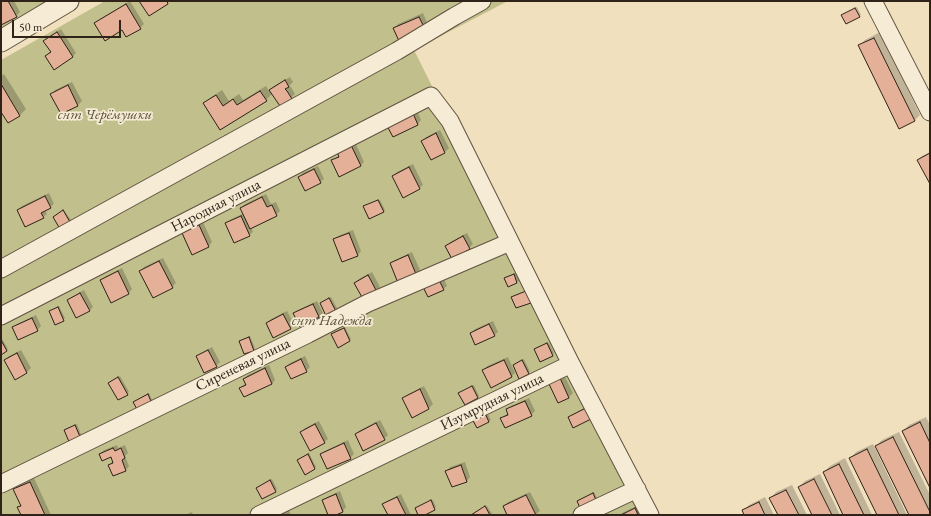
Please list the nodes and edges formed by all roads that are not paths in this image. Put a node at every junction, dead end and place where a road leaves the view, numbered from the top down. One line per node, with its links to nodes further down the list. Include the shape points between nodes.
1 (68, 1): 4 (street)
2 (482, 1): 7 (street, via 397,51)
3 (873, 1): 5 (street)
4 (1, 40)
5 (930, 112)
6 (510, 242): 8 (street, Народная улица, via 450,121 431,96); 9 (street); 10 (street, Сиреневая улица, via 368,303)
7 (1, 269)
8 (1, 316)
9 (571, 364): 11 (street); 12 (street, Изумрудная улица)
10 (1, 484)
11 (636, 489): 13 (street); 14 (street)
12 (259, 515)
13 (582, 515)
14 (650, 515)

